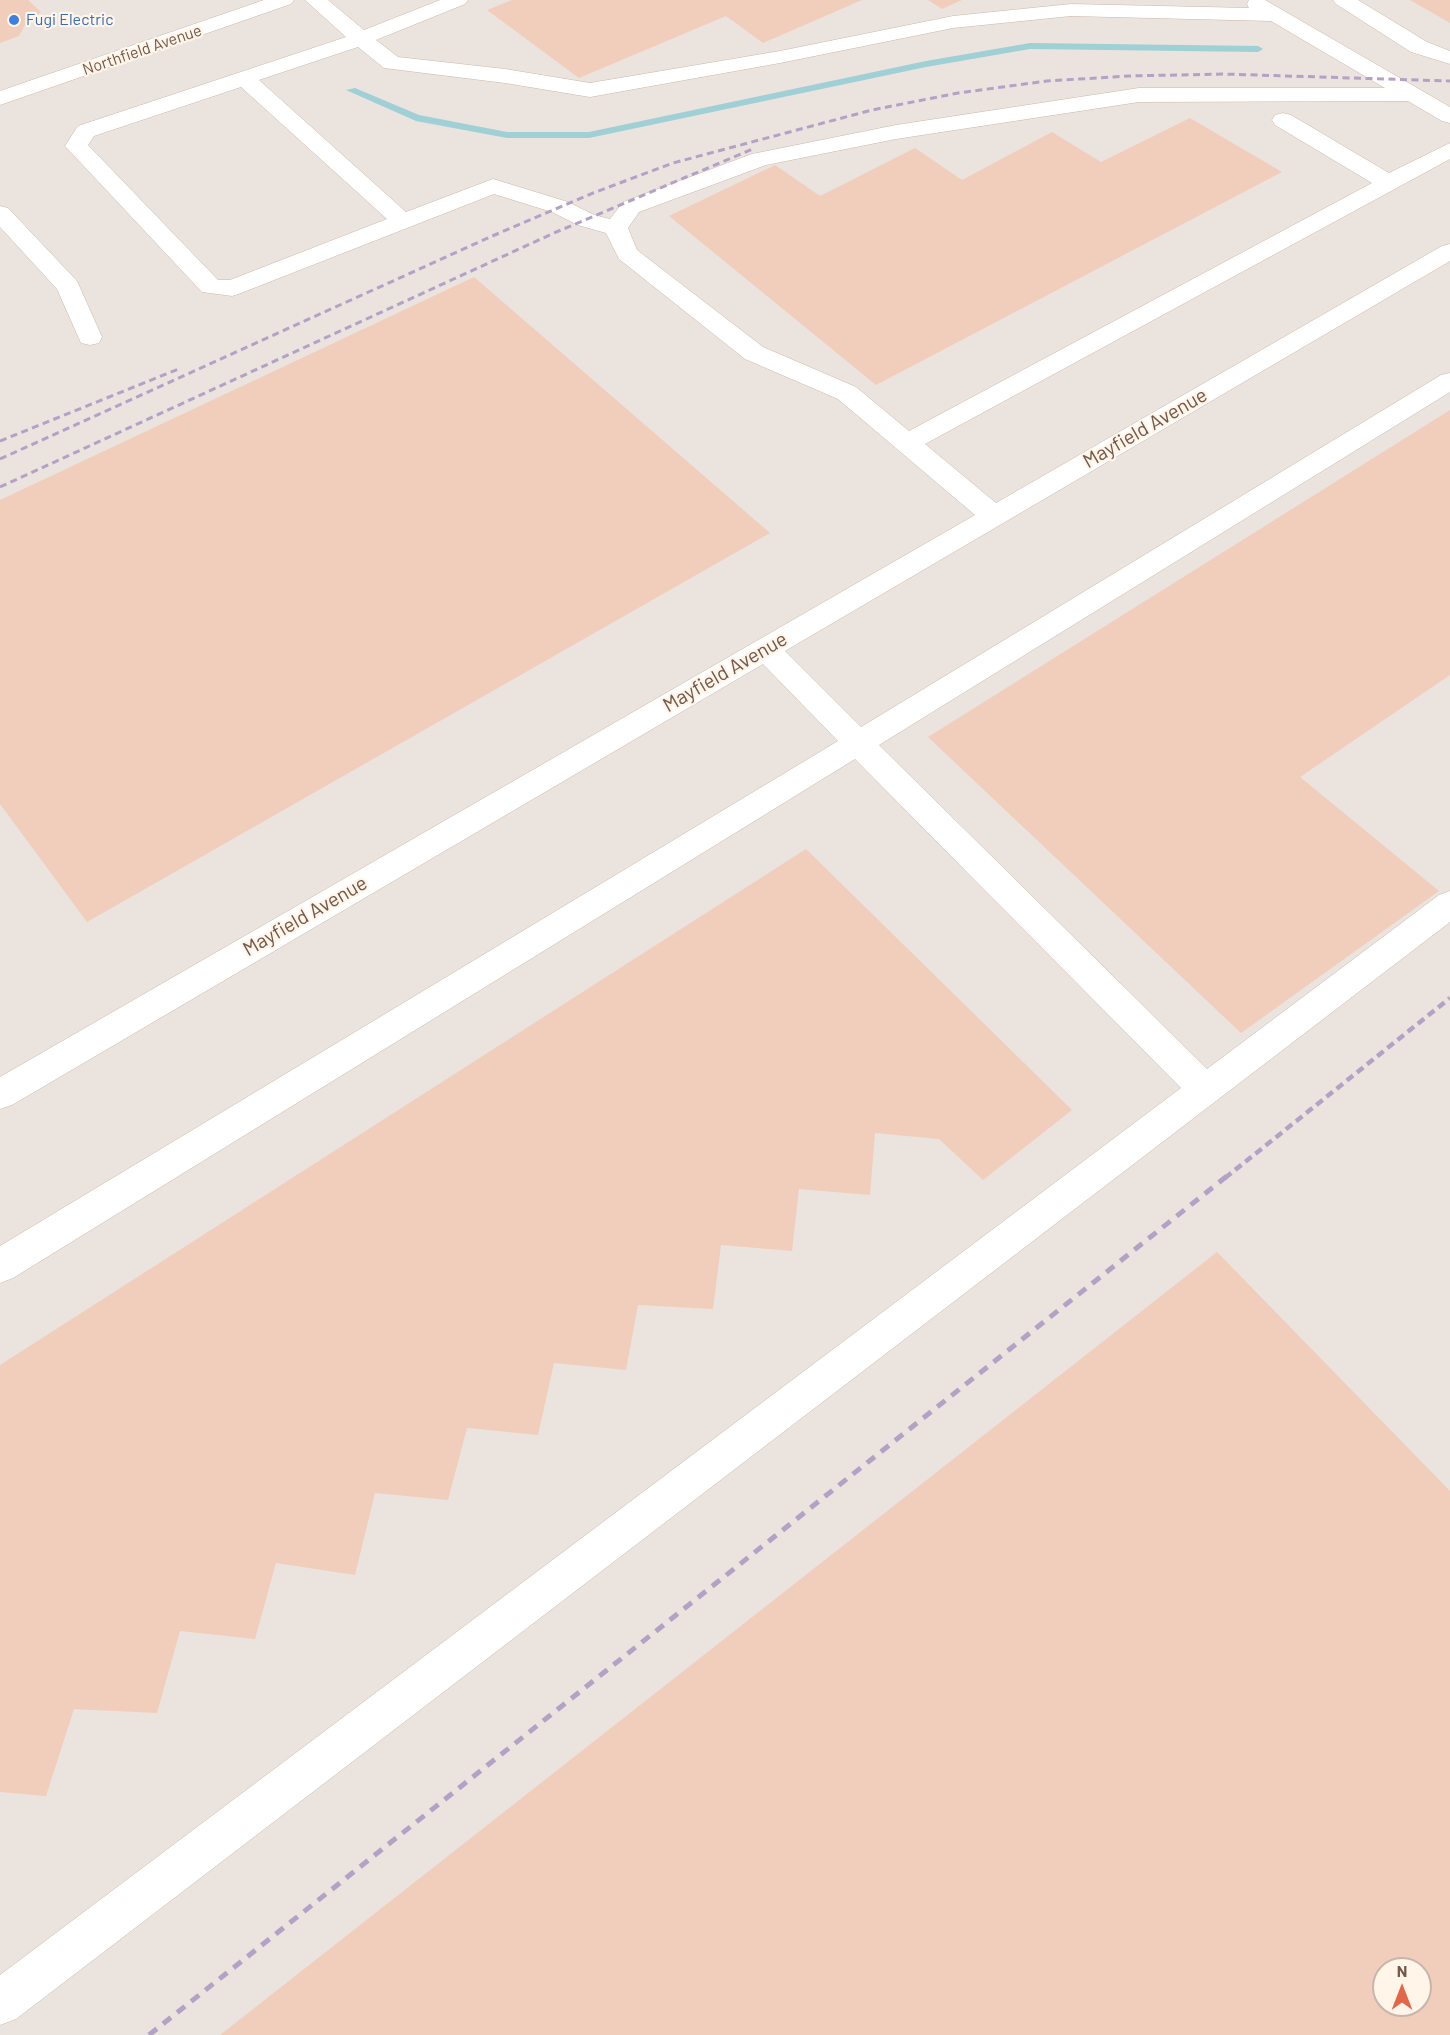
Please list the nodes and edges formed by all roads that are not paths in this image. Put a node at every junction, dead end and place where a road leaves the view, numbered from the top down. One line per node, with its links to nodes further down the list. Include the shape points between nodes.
1 (284, 0): 6 (lane, Northfield Avenue)
2 (315, 0): 8 (lane)
3 (458, 0): 8 (lane)
4 (1249, 0): 7 (lane)
5 (1344, 0): 9 (lane, via 1419,47)
6 (247, 6): 12 (lane, Northfield Avenue)
7 (1276, 15): 8 (lane, via 1071,10 953,22 590,90 392,63); 11 (lane)
8 (361, 39): 10 (lane)
9 (1450, 58)
10 (244, 78): 18 (lane); 18 (lane, via 86,131 76,146 210,288 232,288)
11 (1412, 94): 13 (lane); 19 (lane, via 1139,95 896,132 760,159 632,207)
12 (0, 98)
13 (1450, 116)
14 (1283, 120): 16 (lane)
15 (1450, 150): 16 (lane)
16 (1389, 183): 23 (lane)
17 (0, 213): 21 (lane, via 68,286)
18 (403, 221): 19 (lane, via 493,186)
19 (616, 228): 23 (lane, via 627,255 753,354 847,393)
20 (1450, 251): 24 (lane, Mayfield Avenue)
21 (90, 337)
22 (1450, 381): 26 (lane)
23 (907, 443): 24 (lane)
24 (994, 516): 25 (lane, Mayfield Avenue)
25 (765, 649): 26 (lane); 29 (lane, Mayfield Avenue)
26 (858, 743): 28 (lane); 30 (lane)
27 (1450, 904): 28 (lane)
28 (1205, 1090): 31 (lane)
29 (0, 1094)
30 (0, 1266)
31 (0, 2003)

